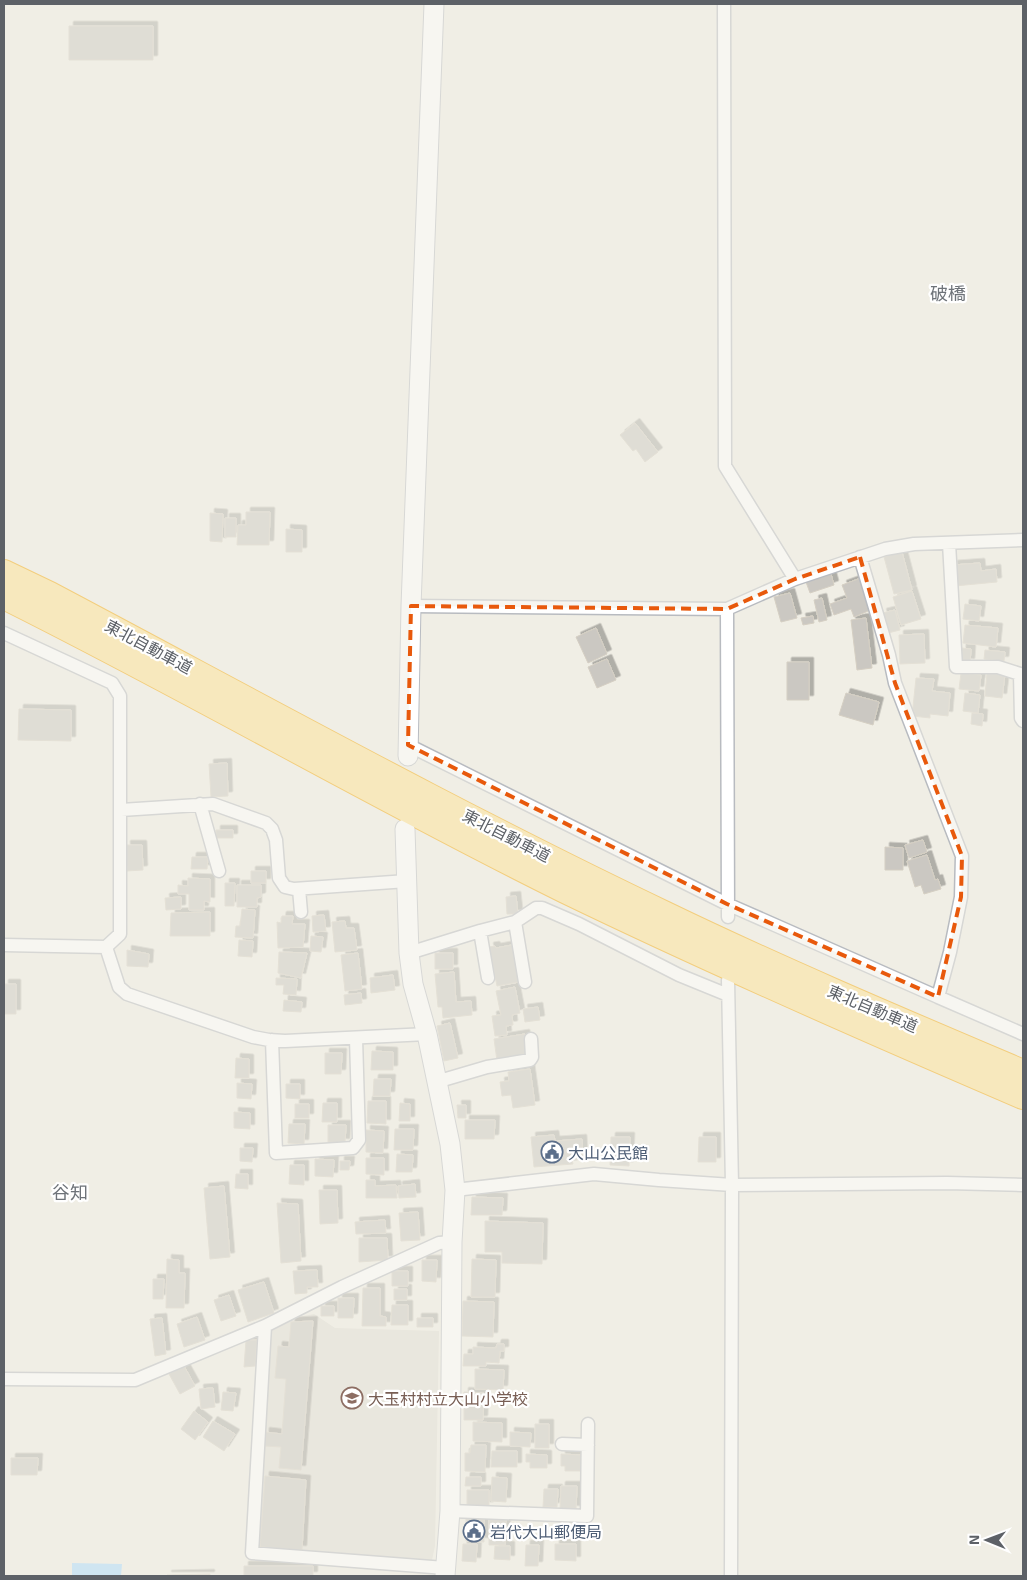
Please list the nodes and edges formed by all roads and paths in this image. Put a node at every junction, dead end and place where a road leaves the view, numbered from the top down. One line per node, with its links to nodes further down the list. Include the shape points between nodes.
1 (434, 4): 9 (street)
2 (724, 4): 7 (street, via 725,466)
3 (1023, 540): 4 (street)
4 (949, 543): 5 (street, via 914,544); 12 (street, via 956,667 998,667 1020,674)
5 (860, 557): 7 (street); 32 (street, via 890,655 895,683 962,856 961,896)
6 (4, 572): 38 (highway, 東北自動車道, via 432,797 665,914 835,992)
7 (794, 579): 10 (street)
8 (4, 598): 40 (highway, 東北自動車道, via 565,890 747,977)
9 (411, 606): 10 (street); 13 (street)
10 (727, 609): 20 (street)
11 (4, 633): 15 (street, via 112,683 120,696)
12 (1023, 721)
13 (408, 750): 20 (street)
14 (200, 804): 15 (street); 17 (street); 19 (street, via 213,804 266,823 276,840 281,883 285,887)
15 (121, 810): 26 (street, via 120,934)
16 (405, 829): 18 (street)
17 (219, 871)
18 (408, 882): 19 (street); 27 (street)
19 (299, 889): 21 (street)
20 (727, 904): 22 (street); 32 (street)
21 (301, 912)
22 (728, 917)
23 (515, 922): 24 (street); 30 (street); 31 (street, via 536,908 542,908 580,924 679,976)
24 (480, 931): 27 (street); 28 (street)
25 (4, 945): 26 (street)
26 (106, 947): 37 (street, via 119,986 127,994 253,1038)
27 (409, 953): 33 (street, via 413,984)
28 (488, 978)
29 (728, 980): 31 (street)
30 (525, 982)
31 (728, 995): 41 (street)
32 (938, 997): 34 (street)
33 (427, 1034): 35 (street); 39 (street)
34 (1023, 1034)
35 (356, 1038): 37 (street); 37 (street, via 359,1140 353,1148 276,1153)
36 (531, 1039): 39 (street, via 530,1060 487,1067)
37 (272, 1040)
38 (1023, 1072)
39 (436, 1082): 43 (street, via 450,1144)
40 (1023, 1097)
41 (732, 1185): 42 (street); 43 (street, via 594,1174); 52 (street)
42 (1023, 1185)
43 (455, 1190): 44 (street)
44 (452, 1242): 45 (street, via 439,1244 342,1286); 50 (street)
45 (265, 1326): 46 (street, via 135,1380); 51 (street, via 252,1553)
46 (4, 1379)
47 (588, 1424): 49 (street)
48 (562, 1444): 49 (street)
49 (588, 1445): 50 (street, via 587,1516)
50 (450, 1512): 51 (street)
51 (445, 1572)
52 (731, 1576)

